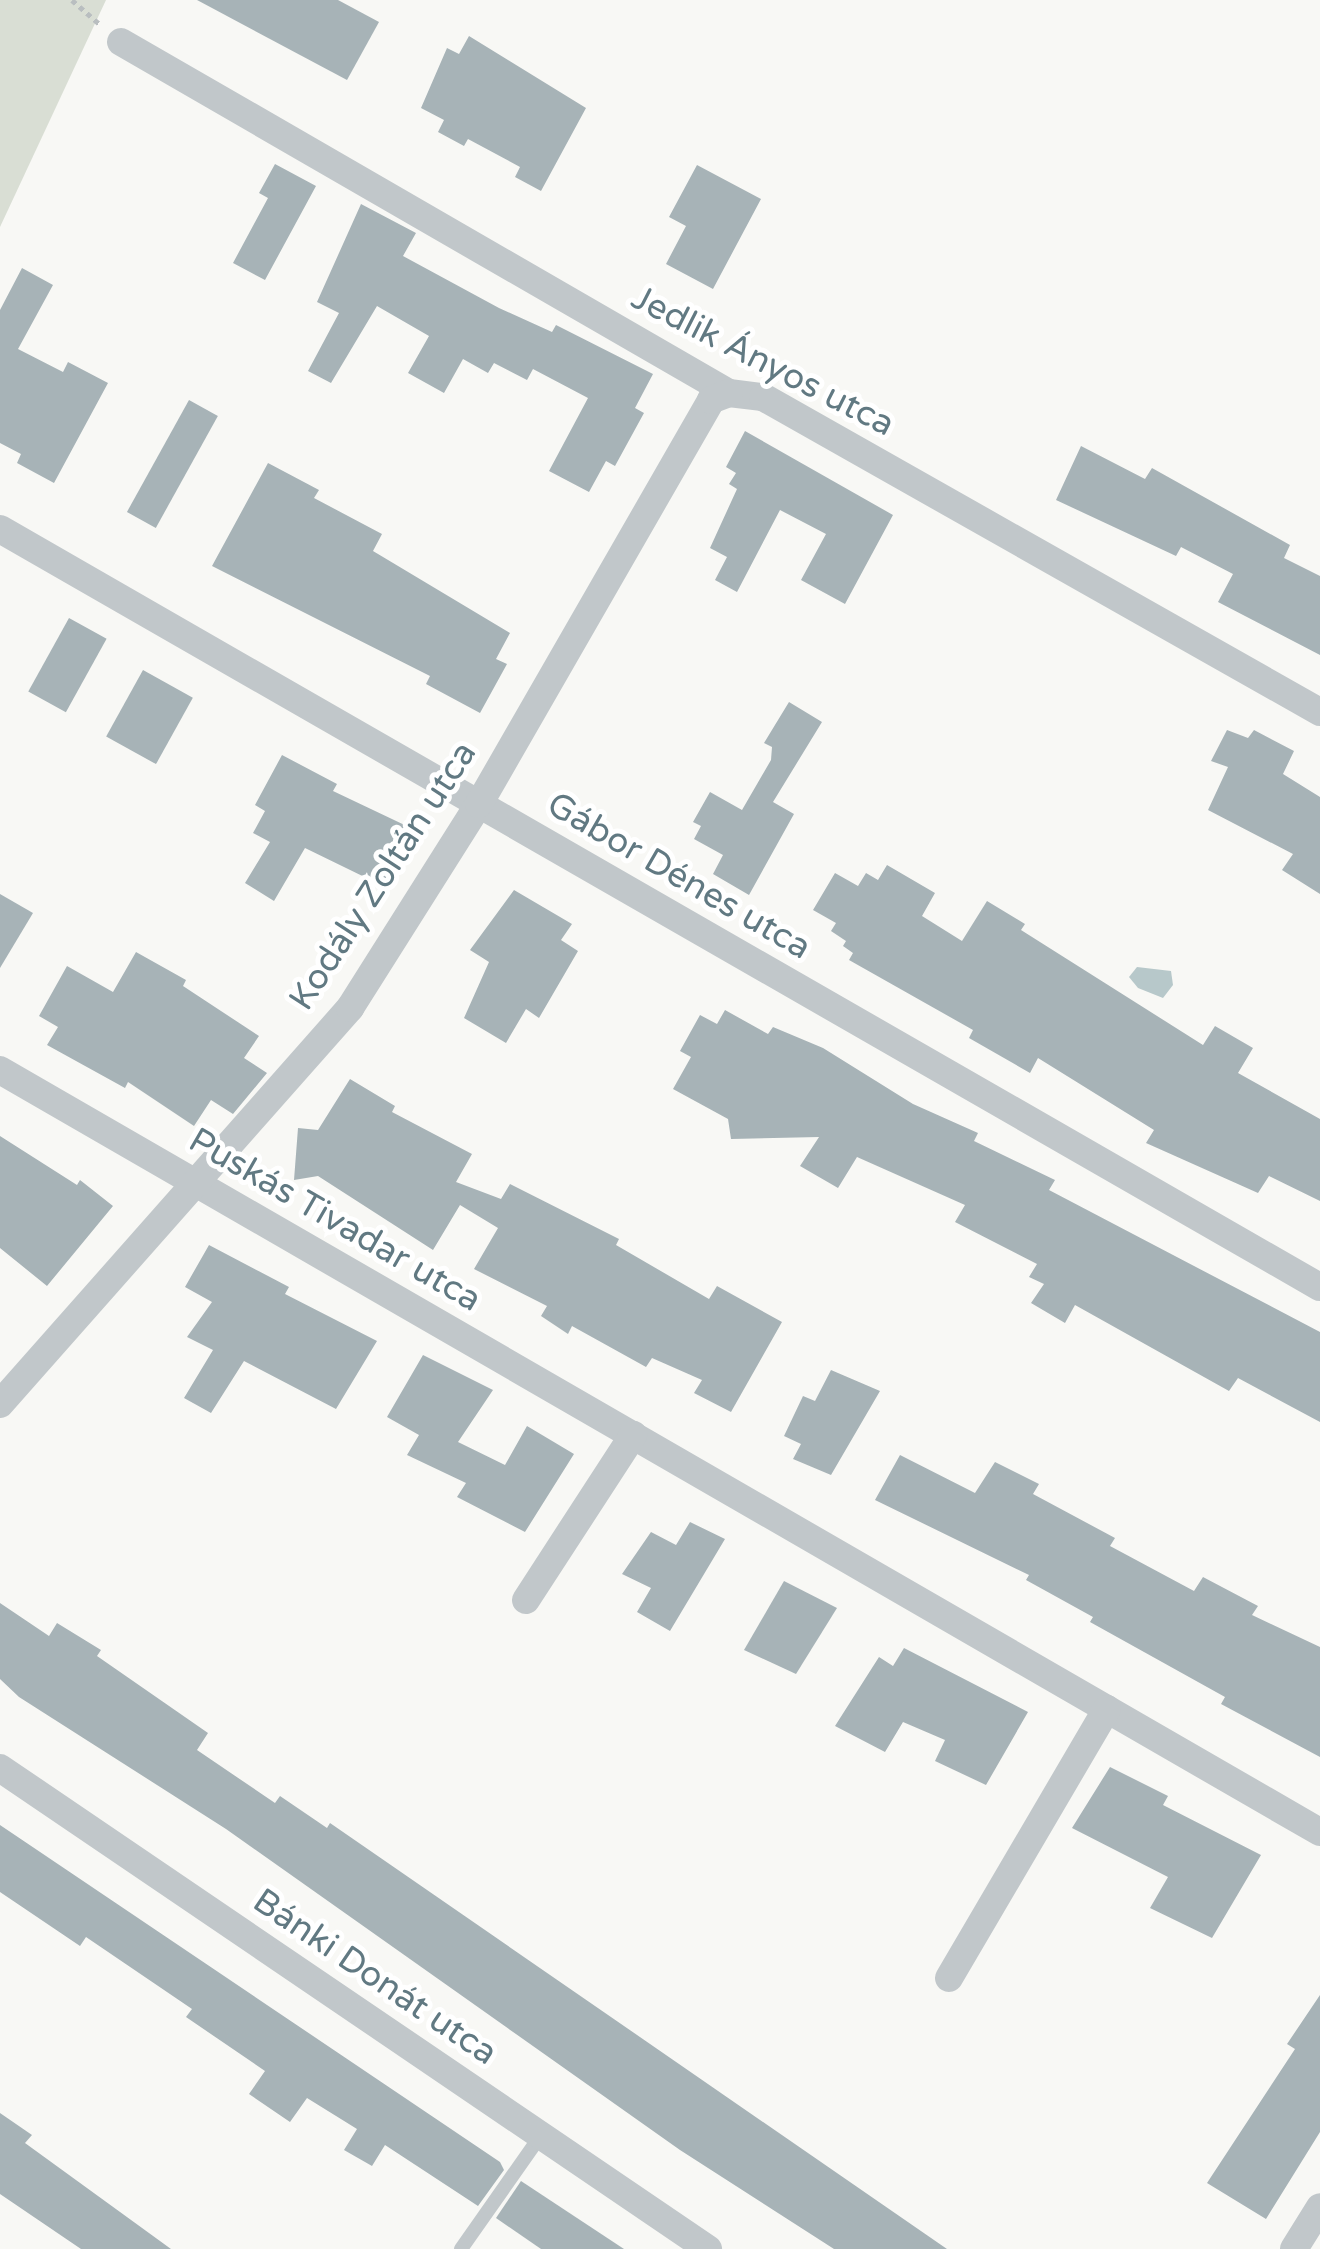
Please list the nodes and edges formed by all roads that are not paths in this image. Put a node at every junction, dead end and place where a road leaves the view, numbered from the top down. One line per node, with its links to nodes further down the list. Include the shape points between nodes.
1 (122, 42): 2 (street, Jedlik Ányos utca)
2 (730, 393): 4 (street, Jedlik Ányos utca, via 762,397); 5 (street, Kodály Zoltán utca, via 711,400)
3 (0, 529): 5 (street, Gábor Dénes utca)
4 (1320, 712)
5 (478, 804): 7 (street, Kodály Zoltán utca, via 350,1008); 8 (street, Gábor Dénes utca)
6 (0, 1070): 7 (street, Puskás Tivadar utca)
7 (196, 1183): 9 (street, Kodály Zoltán utca); 10 (street, Puskás Tivadar utca)
8 (1320, 1287)
9 (0, 1404)
10 (633, 1435): 11 (street); 12 (street, Puskás Tivadar utca)
11 (526, 1600)
12 (1107, 1709): 14 (street, Puskás Tivadar utca); 15 (street)
13 (0, 1768): 16 (street, Bánki Donát utca)
14 (1320, 1832)
15 (949, 1978)
16 (542, 2135): 18 (lane); 19 (street, Bánki Donát utca)
17 (1320, 2208): 20 (street)
18 (461, 2249)
19 (708, 2249)
20 (1294, 2249)

